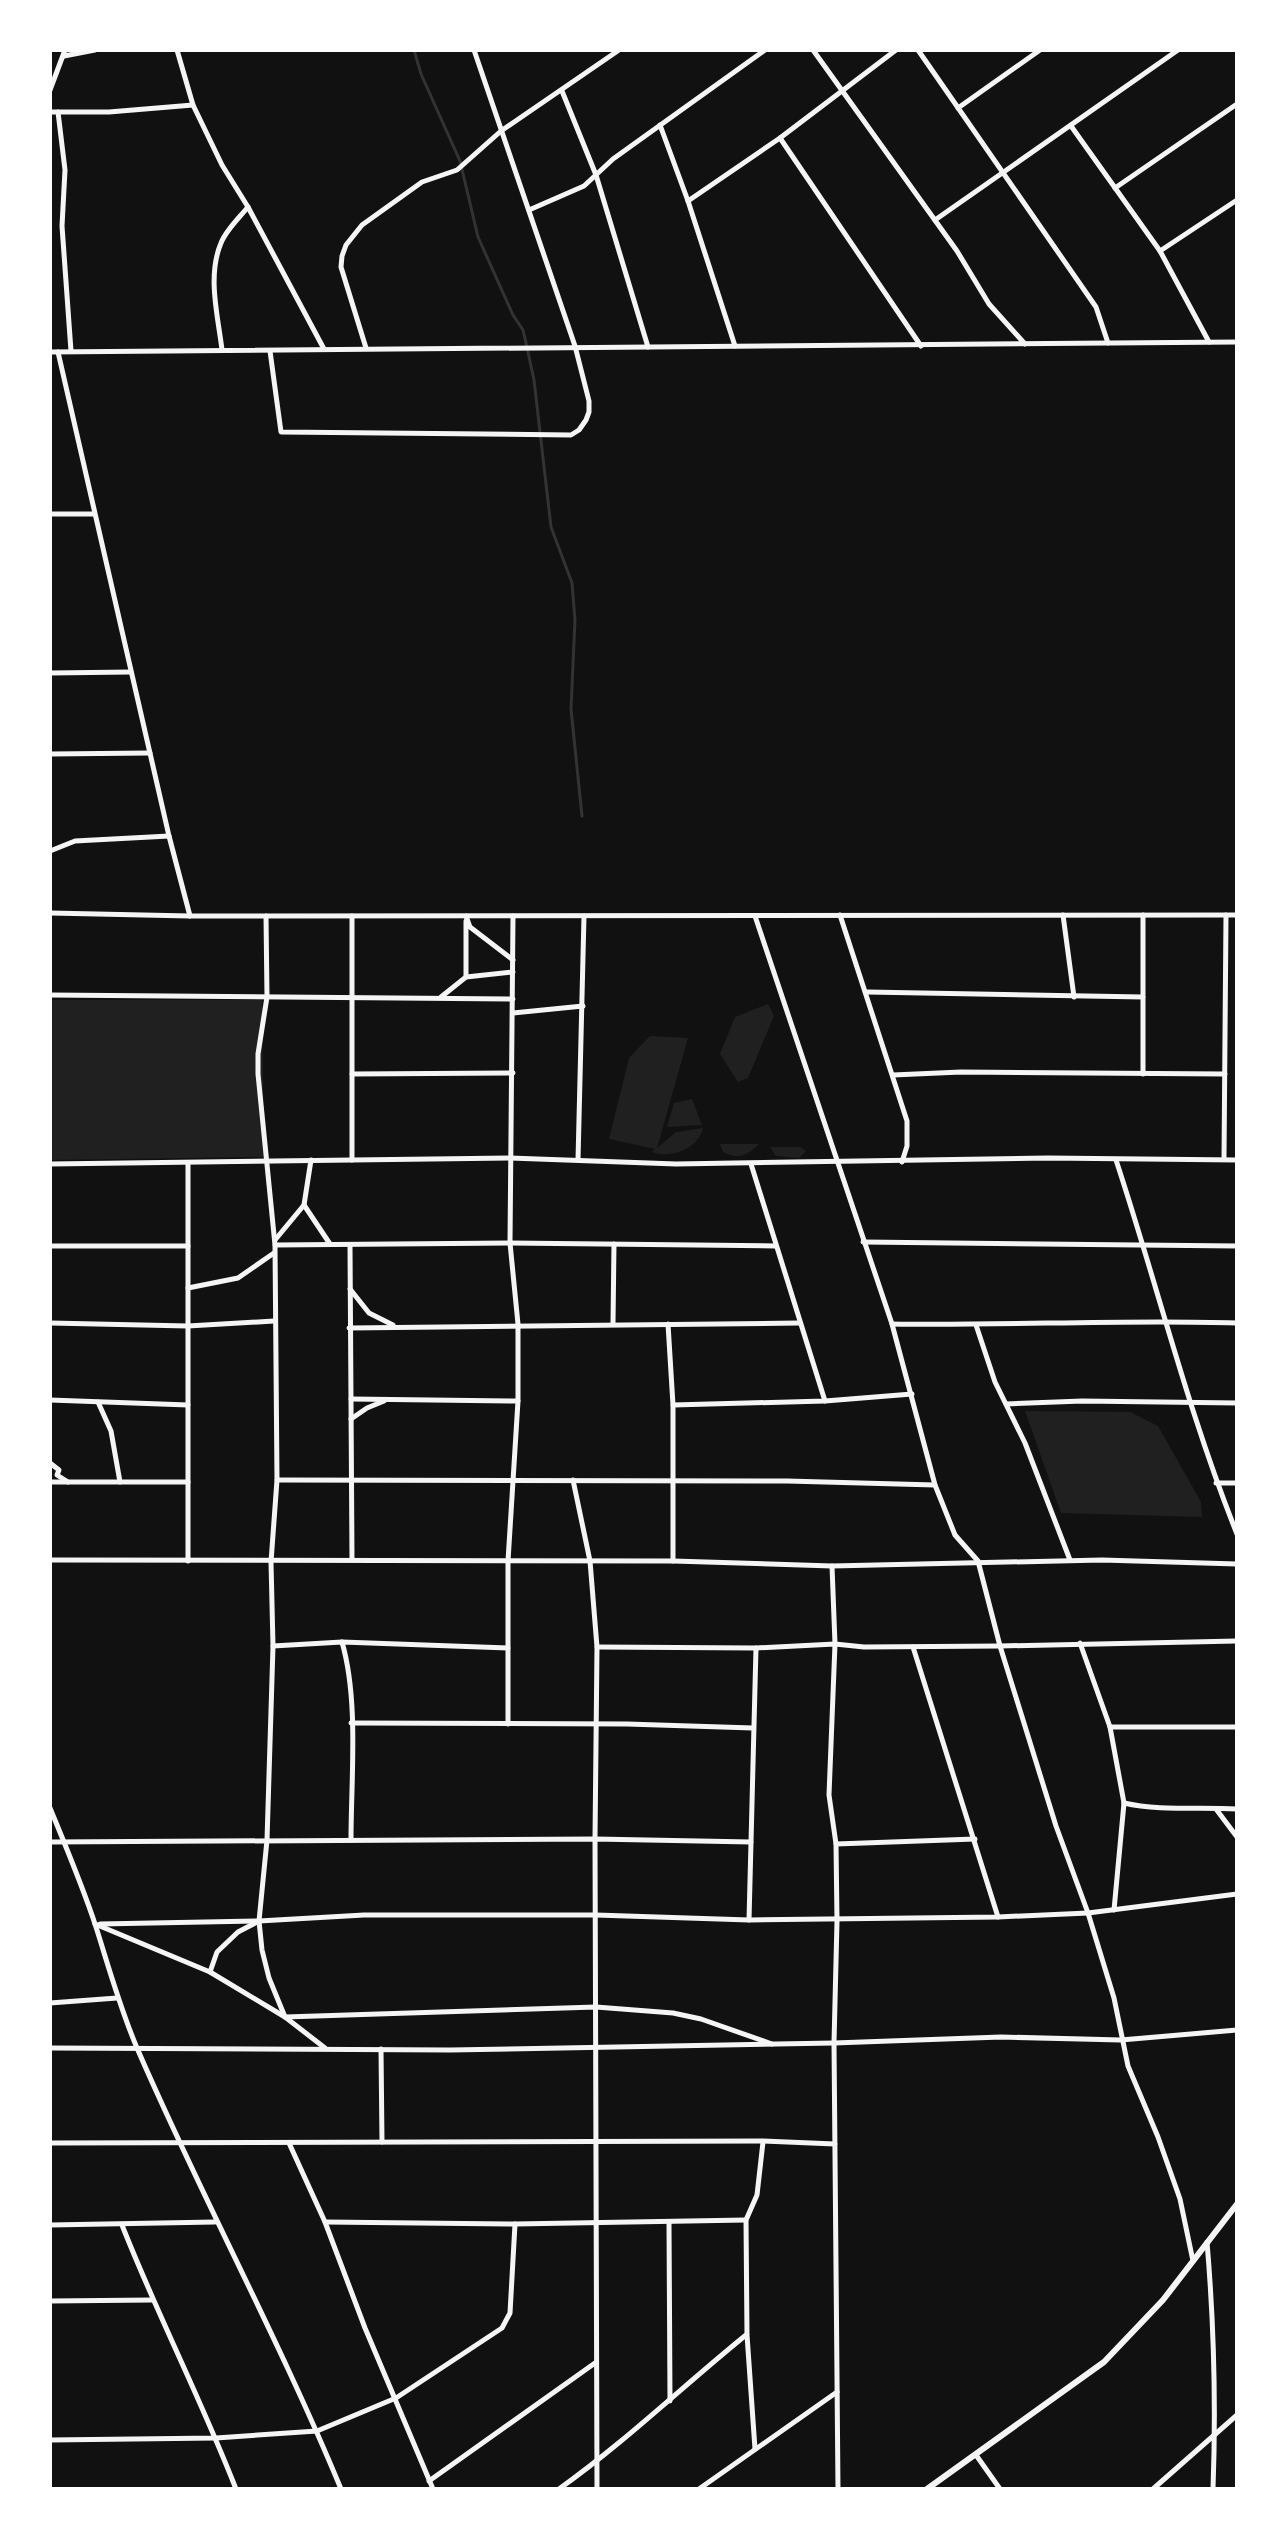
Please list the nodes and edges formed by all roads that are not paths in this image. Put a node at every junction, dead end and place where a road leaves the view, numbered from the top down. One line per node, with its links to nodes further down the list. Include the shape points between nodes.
1 (95, 50): 11 (street)
2 (177, 50): 16 (street)
3 (474, 50): 22 (street)
4 (619, 50): 13 (street)
5 (765, 50): 20 (street)
6 (813, 50): 14 (street)
7 (896, 50): 14 (street)
8 (918, 50): 17 (street)
9 (1040, 50): 17 (street)
10 (1178, 50): 21 (street)
11 (64, 53): 12 (street)
12 (50, 90)
13 (562, 91): 22 (street); 25 (street)
14 (843, 91): 23 (street); 31 (street)
15 (1237, 104): 26 (street)
16 (193, 105): 19 (street); 29 (street)
17 (958, 108): 24 (street)
18 (50, 112): 19 (street)
19 (58, 112): 45 (street)
20 (660, 125): 25 (street); 28 (street)
21 (1071, 126): 24 (street); 26 (street)
22 (501, 131): 30 (street); 41 (street, via 457,170 422,182 362,225 346,245 341,267)
23 (780, 138): 28 (street); 39 (street)
24 (1002, 172): 31 (street); 35 (street, via 1096,307)
25 (596, 175): 30 (street, via 568,195); 40 (street)
26 (1115, 188): 32 (street)
27 (1237, 200): 32 (street)
28 (688, 201): 38 (street)
29 (248, 207): 42 (street); 43 (street, via 220,243 215,269)
30 (529, 210): 37 (street)
31 (935, 220): 36 (street, via 989,304)
32 (1160, 251): 33 (street)
33 (1209, 342): 34 (street); 35 (street)
34 (1237, 342)
35 (1108, 343): 36 (street)
36 (1025, 345): 39 (street)
37 (575, 346): 40 (street); 41 (street); 44 (street, via 589,412 571,435 281,432)
38 (735, 346): 39 (street); 40 (street)
39 (921, 346)
40 (648, 347)
41 (366, 348): 42 (street)
42 (324, 349): 44 (street)
43 (222, 350): 44 (street); 45 (street)
44 (270, 350)
45 (71, 351): 47 (street)
46 (50, 352): 47 (street)
47 (58, 352): 49 (street)
48 (50, 514): 49 (street)
49 (94, 514): 50 (street)
50 (131, 672): 51 (street); 52 (street)
51 (50, 673)
52 (150, 753): 53 (street); 54 (street)
53 (50, 754)
54 (169, 836): 55 (street, via 75,841); 62 (street)
55 (50, 851)
56 (50, 913): 62 (street)
57 (840, 915): 58 (street); 68 (street); 72 (street)
58 (1063, 915): 59 (street); 76 (street)
59 (1143, 915): 60 (street); 77 (street)
60 (1226, 915): 61 (street); 85 (street)
61 (1237, 915)
62 (190, 916): 63 (street)
63 (266, 916): 64 (street); 75 (street)
64 (352, 916): 65 (street); 74 (street)
65 (466, 916): 66 (street); 69 (street, via 470,927); 71 (street)
66 (513, 916): 67 (street); 69 (street)
67 (584, 916): 68 (street); 80 (street)
68 (755, 916): 95 (street)
69 (513, 960): 70 (street)
70 (513, 972): 71 (street); 79 (street)
71 (466, 977): 78 (street)
72 (867, 992): 76 (street); 86 (street)
73 (50, 995): 75 (street)
74 (352, 996): 75 (street); 78 (street); 83 (street)
75 (267, 997): 89 (street, via 258,1074)
76 (1074, 997): 77 (street)
77 (1143, 997): 84 (street)
78 (440, 998): 79 (street)
79 (513, 999): 81 (street)
80 (583, 1006): 81 (street); 92 (street)
81 (513, 1013): 82 (street)
82 (513, 1073): 83 (street); 87 (street)
83 (352, 1074): 91 (street)
84 (1143, 1074): 85 (street); 86 (street)
85 (1225, 1074): 88 (street)
86 (893, 1075): 96 (street, via 907,1121)
87 (510, 1158): 91 (street); 92 (street); 103 (street)
88 (1224, 1159): 93 (street); 94 (street)
89 (268, 1160): 90 (street); 98 (street); 102 (street)
90 (311, 1160): 91 (street); 100 (street)
91 (352, 1160)
92 (578, 1160): 99 (street)
93 (1116, 1160): 96 (street); 105 (street)
94 (1237, 1160)
95 (838, 1162): 96 (street); 99 (street); 101 (street)
96 (902, 1162)
97 (50, 1164): 98 (street)
98 (188, 1164): 109 (street)
99 (751, 1164): 110 (street)
100 (304, 1205): 102 (street); 106 (street)
101 (863, 1242): 105 (street); 123 (street)
102 (275, 1243): 106 (street); 112 (street)
103 (510, 1243): 104 (street); 107 (street); 120 (street)
104 (614, 1244): 110 (street); 121 (street)
105 (1144, 1244): 111 (street); 116 (street)
106 (331, 1245): 107 (street)
107 (350, 1245): 114 (street)
108 (50, 1246): 109 (street)
109 (188, 1246): 113 (street)
110 (776, 1246): 118 (street)
111 (1237, 1246)
112 (275, 1253): 113 (street, via 238,1278); 115 (street)
113 (188, 1288): 125 (street)
114 (349, 1288): 126 (street, via 369,1313); 127 (street)
115 (274, 1321): 125 (street); 143 (street)
116 (1167, 1321): 119 (street); 124 (street); 135 (street)
117 (50, 1323): 125 (street)
118 (799, 1323): 122 (street); 133 (street)
119 (1237, 1323)
120 (518, 1324): 121 (street); 126 (street); 132 (street)
121 (613, 1324): 122 (street)
122 (668, 1324): 139 (street)
123 (892, 1324): 124 (street); 128 (street)
124 (976, 1325): 137 (street)
125 (188, 1326): 138 (street)
126 (402, 1326): 127 (street)
127 (349, 1328): 129 (street)
128 (912, 1394): 133 (street); 154 (street)
129 (351, 1399): 131 (street); 140 (street)
130 (50, 1400): 134 (street)
131 (387, 1400): 132 (street); 140 (street)
132 (518, 1401): 146 (street)
133 (825, 1401): 139 (street)
134 (98, 1402): 138 (street); 149 (street, via 111,1431)
135 (1190, 1403): 136 (street); 137 (street); 152 (street)
136 (1237, 1403)
137 (1006, 1404): 158 (street)
138 (188, 1405): 150 (street)
139 (673, 1405): 151 (street)
140 (351, 1420): 145 (street)
141 (50, 1463): 142 (street, via 59,1470)
142 (53, 1475): 148 (street)
143 (277, 1480): 145 (street); 164 (street)
144 (573, 1480): 146 (street); 151 (street); 161 (street)
145 (351, 1481): 146 (street); 157 (street)
146 (514, 1481): 160 (street)
147 (50, 1482): 148 (street)
148 (68, 1482): 149 (street)
149 (120, 1482): 150 (street)
150 (188, 1482): 159 (street)
151 (671, 1482): 154 (street); 162 (street)
152 (1216, 1483): 153 (street); 155 (street)
153 (1237, 1483)
154 (935, 1485): 163 (street, via 955,1535)
155 (1237, 1534)
156 (50, 1560): 159 (street)
157 (352, 1560): 160 (street); 164 (street)
158 (1070, 1560): 163 (street); 165 (street)
159 (188, 1561): 164 (street)
160 (508, 1561): 161 (street); 175 (street)
161 (590, 1561): 162 (street); 173 (street)
162 (673, 1561): 166 (street)
163 (978, 1561): 166 (street); 172 (street)
164 (271, 1562): 171 (street)
165 (1237, 1564)
166 (832, 1566): 170 (street)
167 (1237, 1641): 169 (street)
168 (342, 1642): 171 (street); 175 (street); 177 (street)
169 (1080, 1643): 172 (street); 180 (street)
170 (835, 1644): 174 (street); 176 (street); 195 (street, via 829,1795)
171 (273, 1646): 190 (street)
172 (1000, 1646): 174 (street); 198 (street)
173 (597, 1647): 176 (street); 179 (street)
174 (913, 1647): 189 (street)
175 (508, 1648): 178 (street)
176 (756, 1648): 182 (street)
177 (351, 1723): 178 (street); 191 (street)
178 (508, 1724): 179 (street)
179 (596, 1726): 182 (street); 188 (street)
180 (1110, 1727): 181 (street); 183 (street)
181 (1237, 1727)
182 (753, 1728): 194 (street)
183 (1124, 1803): 185 (street, via 1146,1809); 197 (street)
184 (50, 1808): 193 (street)
185 (1216, 1808): 186 (street); 187 (street)
186 (1237, 1809)
187 (1237, 1837)
188 (595, 1839): 191 (street); 194 (street); 199 (street)
189 (975, 1839): 195 (street); 200 (street)
190 (267, 1840): 191 (street); 193 (street); 202 (street)
191 (351, 1840)
192 (50, 1842): 193 (street)
193 (64, 1842): 204 (street)
194 (751, 1842): 201 (street)
195 (836, 1844): 203 (street)
196 (1237, 1894): 197 (street)
197 (1114, 1910): 198 (street)
198 (1088, 1913): 200 (street); 211 (street)
199 (596, 1915): 201 (street); 202 (street, via 364,1915); 208 (street)
200 (998, 1917): 203 (street)
201 (749, 1920): 203 (street)
202 (259, 1921): 204 (street); 205 (street, via 217,1952); 209 (street, via 269,1978)
203 (837, 1921): 212 (street)
204 (95, 1924): 205 (street); 206 (street)
205 (210, 1972): 209 (street)
206 (117, 1998): 207 (street); 215 (street)
207 (50, 2003)
208 (596, 2007): 209 (street); 213 (street, via 673,2013); 214 (street)
209 (285, 2017): 217 (street)
210 (1237, 2030): 211 (street)
211 (1121, 2040): 212 (street, via 1001,2037); 236 (street, via 1176,2187)
212 (834, 2043): 213 (street); 225 (street)
213 (772, 2044): 214 (street)
214 (596, 2046): 218 (street); 223 (street)
215 (137, 2047): 216 (street); 217 (street); 220 (street)
216 (50, 2048)
217 (325, 2048): 218 (street)
218 (381, 2049): 222 (street)
219 (763, 2141): 223 (street); 225 (street); 227 (street, via 757,2195)
220 (181, 2142): 221 (street); 224 (street); 228 (street)
221 (289, 2142): 222 (street); 229 (street)
222 (382, 2142): 223 (street)
223 (595, 2142): 231 (street)
224 (50, 2143)
225 (835, 2144): 241 (street)
226 (1237, 2204): 235 (street)
227 (746, 2220): 230 (street); 239 (street)
228 (215, 2222): 234 (street); 245 (street)
229 (325, 2222): 232 (street); 242 (street)
230 (669, 2222): 231 (street); 243 (street)
231 (595, 2223): 232 (street); 240 (street)
232 (515, 2224): 242 (street, via 510,2313 502,2328)
233 (50, 2225): 234 (street)
234 (122, 2225): 237 (street)
235 (1207, 2241): 236 (street); 246 (street)
236 (1193, 2261): 250 (street, via 1104,2362)
237 (152, 2300): 238 (street); 247 (street)
238 (50, 2301)
239 (747, 2335): 243 (street); 249 (street)
240 (596, 2363): 251 (street); 252 (street)
241 (837, 2391): 249 (street); 259 (street)
242 (396, 2398): 245 (street); 252 (street)
243 (670, 2402): 251 (street)
244 (1237, 2415): 246 (street)
245 (317, 2431): 247 (street); 254 (street)
246 (1215, 2436): 262 (street); 263 (street)
247 (216, 2438): 248 (street); 253 (street)
248 (50, 2440)
249 (755, 2449): 258 (street)
250 (976, 2455): 260 (street); 261 (street)
251 (597, 2462): 256 (street); 257 (street)
252 (429, 2481): 255 (street)
253 (236, 2489)
254 (341, 2489)
255 (433, 2489)
256 (559, 2489)
257 (597, 2489)
258 (699, 2489)
259 (838, 2489)
260 (927, 2489)
261 (1000, 2489)
262 (1153, 2489)
263 (1213, 2489)

